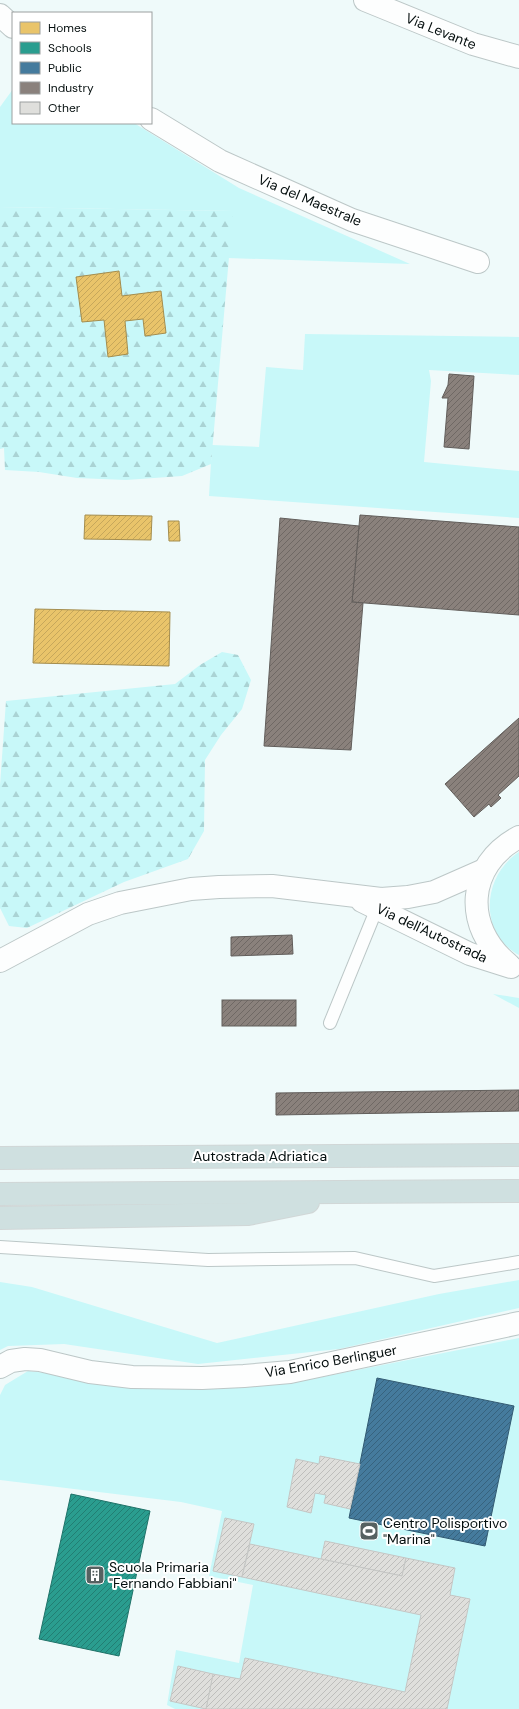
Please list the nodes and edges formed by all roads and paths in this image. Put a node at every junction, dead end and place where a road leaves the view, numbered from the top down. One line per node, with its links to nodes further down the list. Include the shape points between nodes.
1 (365, 0): 4 (street, Via Levante, via 473,44)
2 (0, 15): 3 (street)
3 (12, 26)
4 (519, 57)
5 (152, 120): 6 (street, Via del Maestrale, via 220,161 352,220)
6 (478, 262)
7 (516, 835): 8 (street, via 500,849)
8 (484, 870): 9 (street, Via dell'Autostrada, via 434,892 408,898); 12 (street, via 478,887 476,906 479,923 496,955)
9 (354, 897): 10 (street, Via dell'Autostrada); 11 (street, Via dell'Autostrada, via 272,886 191,889 120,903 88,914)
10 (377, 908): 12 (street, Via dell'Autostrada, via 470,954); 13 (lane)
11 (0, 961)
12 (515, 969)
13 (330, 1023)
14 (519, 1155): 15 (highway, Autostrada Adriatica)
15 (0, 1158)
16 (519, 1191): 17 (highway)
17 (360, 1192): 18 (highway); 19 (highway, via 248,1214)
18 (0, 1194)
19 (0, 1218)
20 (0, 1247): 21 (lane, via 208,1260 355,1258 434,1276)
21 (519, 1262)
22 (519, 1323): 23 (street, Via Enrico Berlinguer, via 290,1372 244,1376 132,1377 24,1359 11,1361)
23 (0, 1367)

